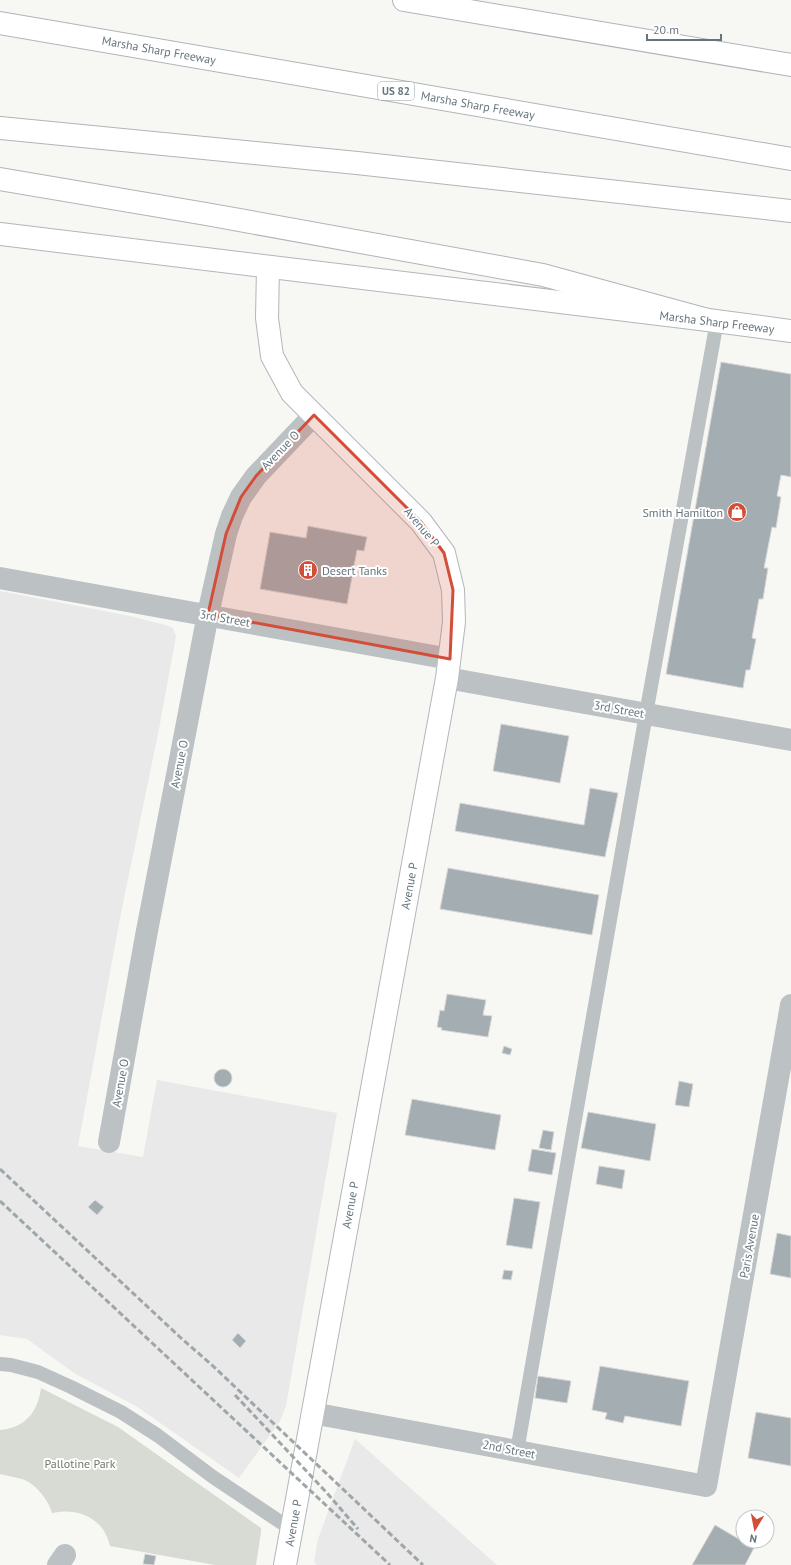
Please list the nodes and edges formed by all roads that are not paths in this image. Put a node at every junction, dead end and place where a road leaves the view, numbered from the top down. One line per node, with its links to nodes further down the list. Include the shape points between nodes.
1 (404, 0): 3 (main road)
2 (0, 23): 5 (main road, Marsha Sharp Freeway / US 82)
3 (791, 65)
4 (0, 128): 7 (main road, via 365,164)
5 (791, 159)
6 (0, 179): 10 (main road, via 543,275)
7 (791, 211)
8 (0, 234): 9 (main road, Marsha Sharp Freeway)
9 (268, 267): 10 (main road, Marsha Sharp Freeway); 12 (main road, Avenue P, via 267,318 272,356 292,393)
10 (713, 321): 11 (main road, Marsha Sharp Freeway); 16 (lane)
11 (791, 331)
12 (314, 415): 14 (street, Avenue O, via 256,476 241,497 226,534); 15 (main road, Avenue P, via 421,522 444,553 453,590 454,622)
13 (0, 578): 14 (street, 3rd Street)
14 (208, 614): 15 (street, 3rd Street); 19 (street, Avenue O)
15 (449, 669): 16 (street, 3rd Street); 21 (main road, Avenue P)
16 (646, 714): 17 (street, 3rd Street); 22 (lane)
17 (791, 740)
18 (791, 1005): 23 (street, Paris Avenue)
19 (109, 1142)
20 (0, 1364): 24 (lane, via 38,1372 121,1412)
21 (312, 1413): 22 (street, 2nd Street); 24 (main road, Avenue P)
22 (517, 1451): 23 (street, 2nd Street)
23 (706, 1486)
24 (292, 1529): 25 (main road, Avenue P)
25 (285, 1565)

